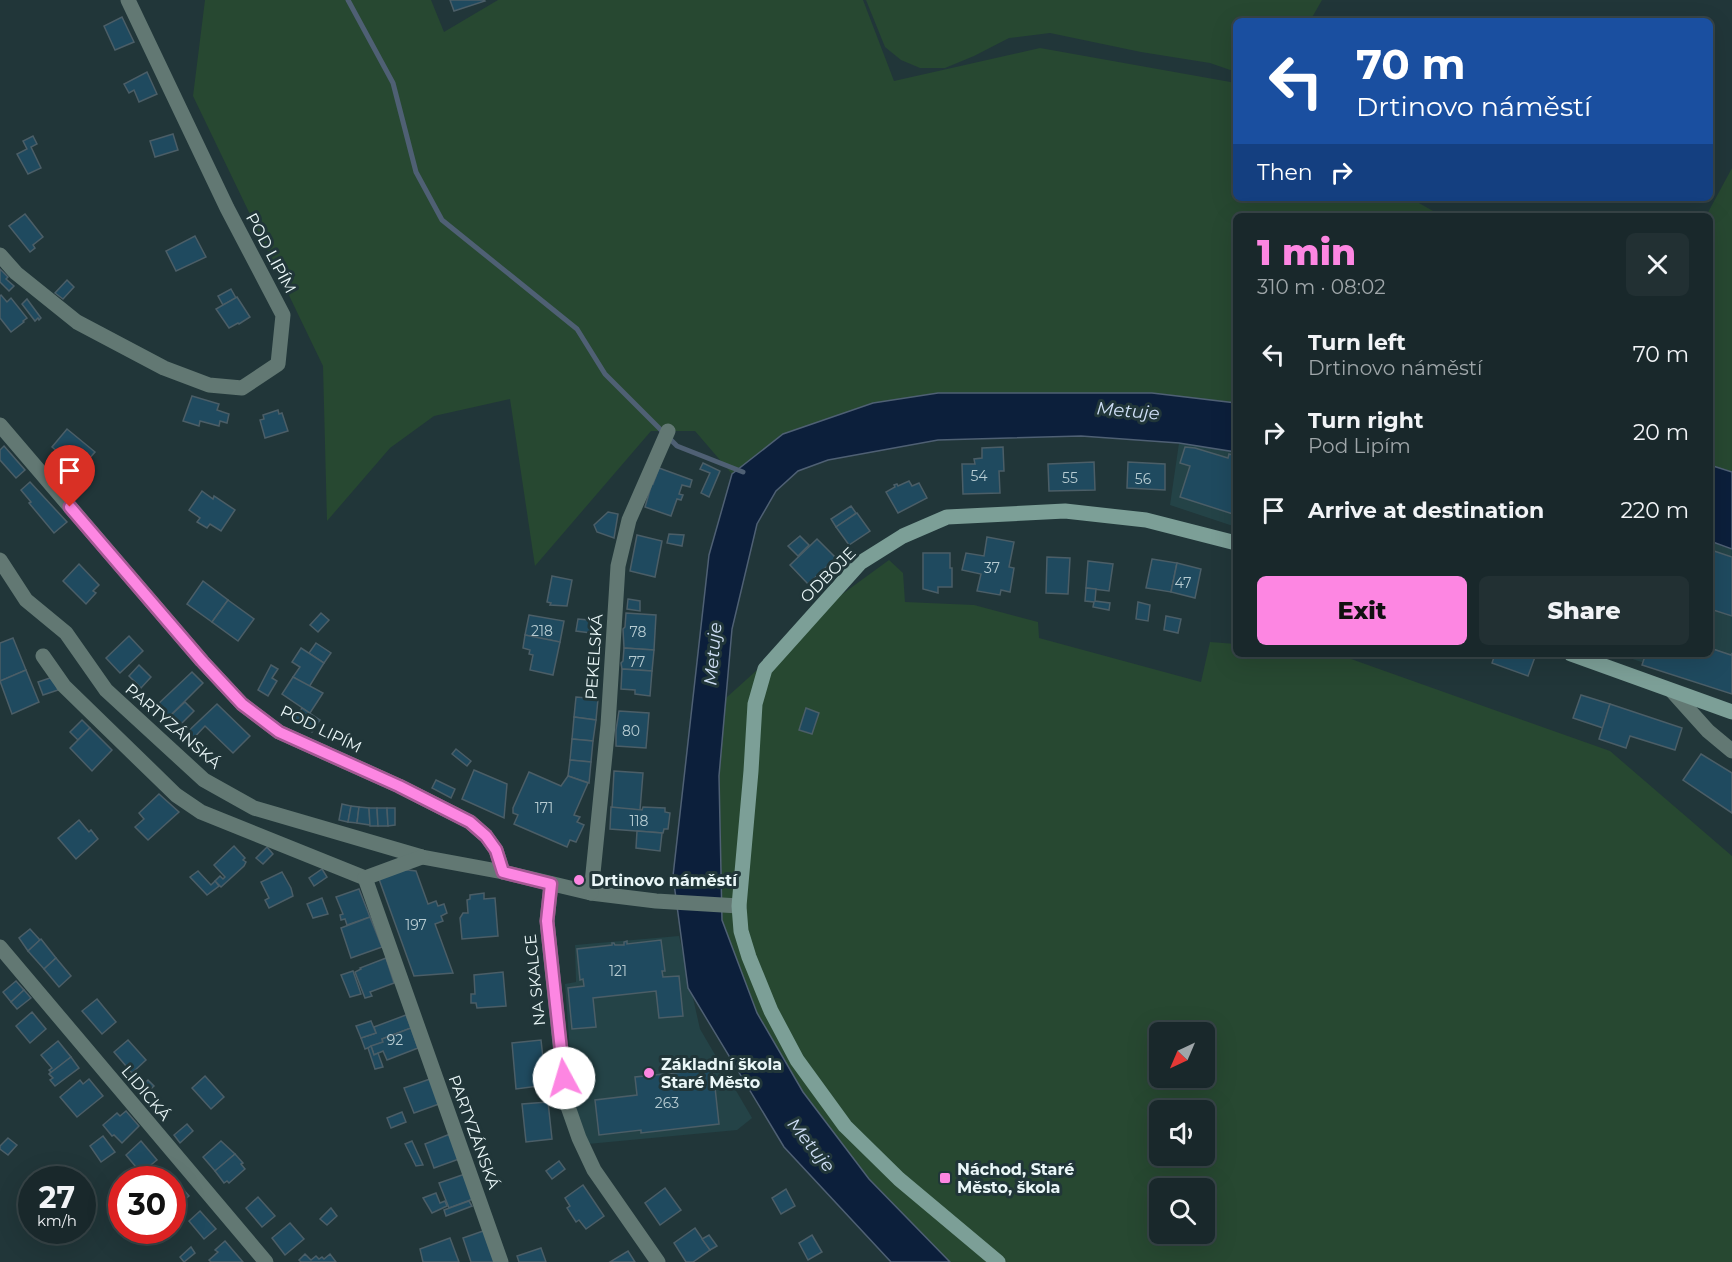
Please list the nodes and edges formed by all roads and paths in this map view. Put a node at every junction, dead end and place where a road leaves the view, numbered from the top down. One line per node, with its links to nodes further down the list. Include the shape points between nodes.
1 (128, 0): 2 (street, POD LIPÍM, via 226,208 283,315 279,364 242,388 209,384 164,368 77,322 16,273)
2 (0, 255)
3 (0, 425): 13 (street, POD LIPÍM, via 242,704 279,732 470,822 496,850)
4 (668, 431): 16 (street, PEKELSKÁ, via 629,520 618,566 608,725)
5 (1233, 542): 17 (street, ODBOJE, via 1146,520 1053,511 947,517 903,536 860,563 765,669 755,704 751,771)
6 (0, 560): 12 (street, PARTYZÁNSKÁ, via 26,600 66,633 105,690 204,780 254,808)
7 (43, 656): 14 (street, via 64,686 176,795 201,812)
8 (1579, 657): 9 (street)
9 (1672, 691): 10 (street); 11 (street)
10 (1732, 712)
11 (1732, 751)
12 (422, 857): 13 (street); 14 (street)
13 (503, 872): 15 (street)
14 (365, 878): 20 (street, PARTYZÁNSKÁ)
15 (551, 884): 16 (street); 21 (street, NA SKALCE, via 547,921 566,1101 594,1170)
16 (591, 893): 17 (street)
17 (732, 905): 22 (street, ODBOJE, via 771,1011 797,1060 845,1126 899,1179)
18 (0, 947): 19 (street, LIDICKÁ)
19 (266, 1262)
20 (501, 1262)
21 (657, 1262)
22 (998, 1262)

